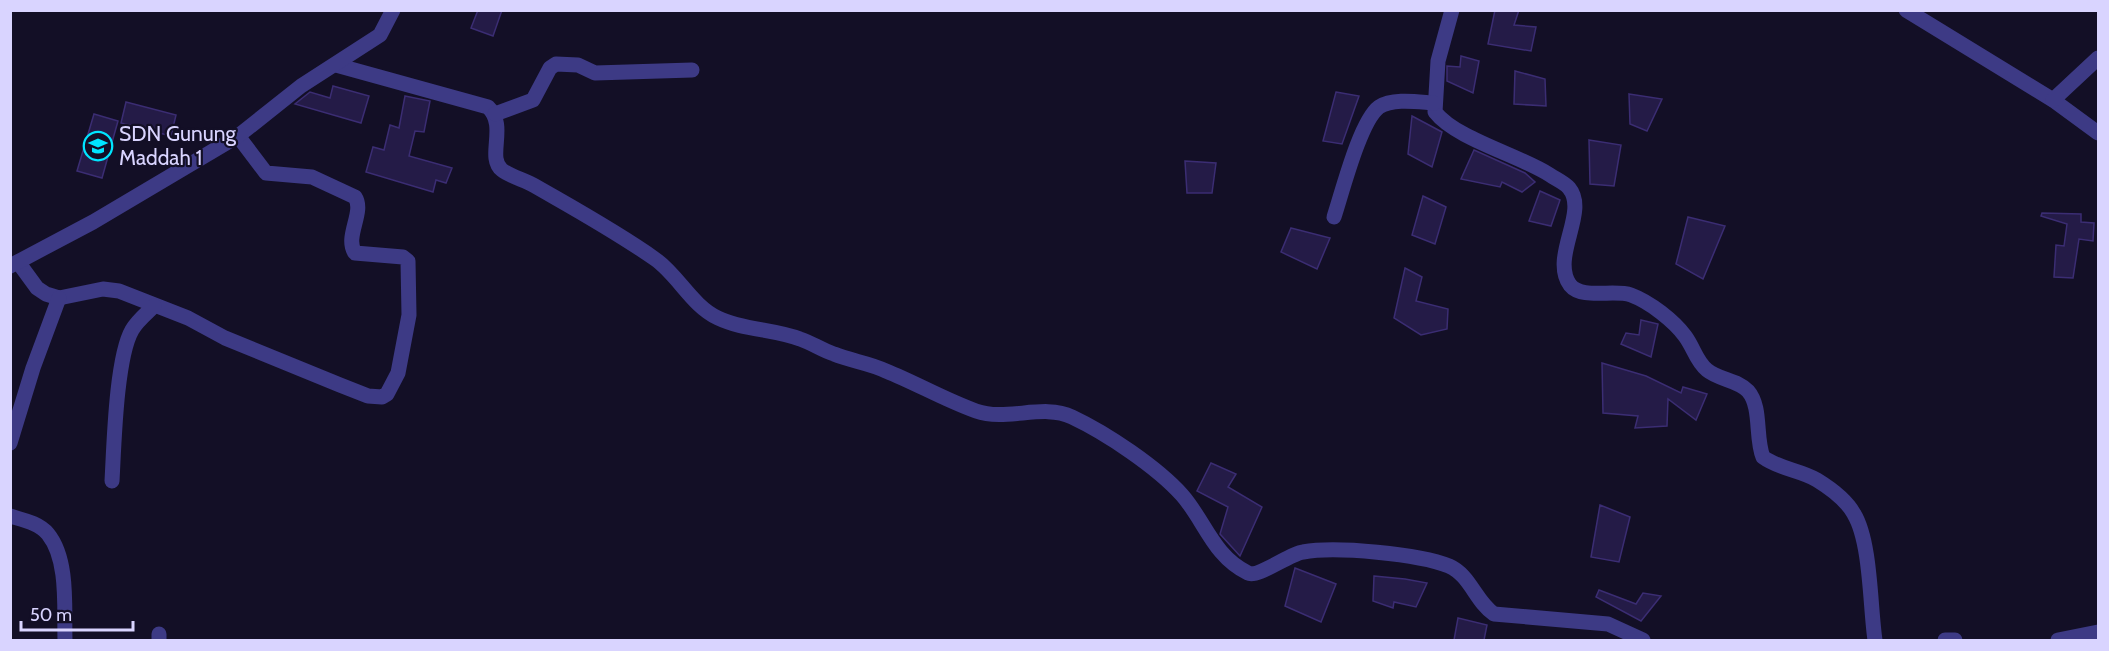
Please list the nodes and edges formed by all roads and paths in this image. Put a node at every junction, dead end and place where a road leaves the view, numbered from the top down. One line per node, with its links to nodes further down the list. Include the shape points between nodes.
1 (393, 10): 5 (street, via 380,35)
2 (1452, 10): 8 (street, via 1438,61)
3 (1906, 10): 7 (street)
4 (2098, 58): 7 (street)
5 (336, 65): 9 (street, via 488,107); 11 (street, via 301,86)
6 (692, 70): 9 (street, via 595,73 578,64 556,64 533,100)
7 (2053, 100): 10 (street)
8 (1434, 103): 12 (street, via 1393,103 1381,106 1371,115); 22 (street, via 1435,112 1449,124 1537,166 1569,187 1575,208 1565,252 1566,278 1572,287 1578,291 1632,295 1666,317 1710,373 1747,390 1753,400 1762,457 1772,465 1815,479 1854,514 1864,542)
9 (495, 114): 21 (street, via 496,158 503,171 532,184 657,260 713,316 801,339 884,369 980,413 1012,416 1055,412 1071,416 1148,464 1183,496 1213,544 1250,574 1258,574 1284,557 1302,552 1335,549 1384,554 1449,566 1460,573 1484,608 1494,614 1608,624)
10 (2098, 133)
11 (238, 136): 13 (street); 15 (street, via 266,173 312,177 355,197 358,204 351,245 355,253 404,257 408,261 409,315 398,373 387,394 368,396)
12 (1334, 217)
13 (14, 264): 14 (street, via 37,288)
14 (59, 298): 15 (street, via 119,291); 16 (street)
15 (154, 306): 17 (street, via 132,330 125,354 115,415)
16 (10, 443)
17 (112, 481)
18 (10, 516): 20 (street, via 30,521 54,543 61,566)
19 (2098, 632): 25 (street)
20 (65, 640)
21 (1643, 640)
22 (1875, 640)
23 (1945, 640): 24 (street)
24 (1954, 640)
25 (2058, 640)

